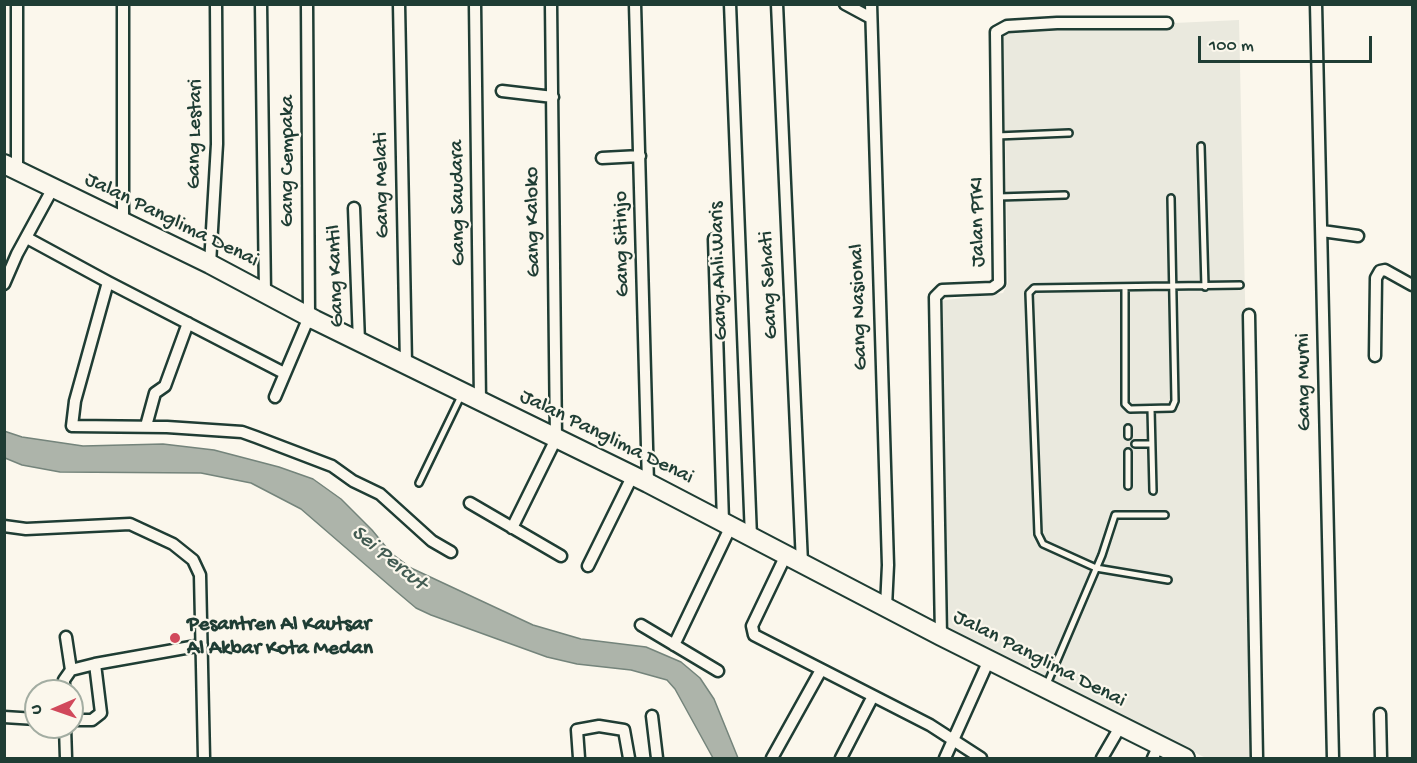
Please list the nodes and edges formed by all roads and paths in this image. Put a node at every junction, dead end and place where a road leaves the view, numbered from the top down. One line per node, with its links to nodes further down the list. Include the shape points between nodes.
1 (17, 4): 24 (street)
2 (123, 4): 30 (street)
3 (216, 4): 35 (street, Gang Lestari, via 217,144)
4 (261, 4): 43 (street)
5 (308, 4): 45 (street, Gang Cempaka)
6 (399, 4): 49 (street, Gang Melati)
7 (475, 4): 53 (street, Gang Saudara)
8 (551, 4): 18 (street, Gang Kaloko)
9 (635, 4): 22 (street, Gang Sitinjo)
10 (730, 4): 71 (street, Gang Ahli Waris)
11 (777, 4): 74 (street, Gang Sehati)
12 (845, 4): 15 (street)
13 (871, 4): 15 (street, Gang Nasional)
14 (1316, 4): 31 (street, Gang Murni)
15 (871, 18): 78 (street, Gang Nasional, via 888,565)
16 (1167, 23): 20 (street, Jalan PTKI, via 1070,22 1000,28 996,35)
17 (502, 91): 18 (street)
18 (553, 97): 58 (street, Gang Kaloko)
19 (1069, 133): 20 (lane)
20 (997, 136): 27 (street, Jalan PTKI)
21 (1201, 146): 41 (lane)
22 (640, 156): 23 (street); 62 (street, Gang Sitinjo)
23 (602, 158)
24 (8, 165): 25 (main road, Jalan Panglima Denai)
25 (53, 188): 30 (main road, Jalan Panglima Denai); 33 (street)
26 (1065, 195): 27 (lane)
27 (998, 197): 80 (street, Jalan PTKI, via 997,286 942,290 935,297)
28 (1171, 198): 42 (lane)
29 (354, 208): 47 (street, Gang Kantil)
30 (123, 222): 35 (main road, Jalan Panglima Denai)
31 (1322, 231): 32 (street); 113 (street, Gang Murni)
32 (1358, 236)
33 (27, 238): 36 (street); 37 (street)
34 (714, 239): 68 (street)
35 (210, 264): 43 (main road, Jalan Panglima Denai)
36 (108, 282): 46 (street); 55 (street, via 75,401 72,426)
37 (4, 284)
38 (1240, 285): 41 (lane)
39 (1413, 285): 48 (street, via 1385,270 1376,278)
40 (1125, 287): 42 (lane); 54 (lane, via 1125,404 1130,409); 76 (lane, via 1034,288 1029,293 1038,534 1043,544)
41 (1205, 287): 42 (lane)
42 (1174, 288): 54 (lane, via 1175,404)
43 (264, 292): 45 (main road, Jalan Panglima Denai)
44 (1249, 315): 112 (street)
45 (309, 317): 47 (main road, Jalan Panglima Denai); 50 (street)
46 (188, 324): 50 (street); 55 (street, via 165,386 155,393)
47 (359, 342): 49 (main road, Jalan Panglima Denai)
48 (1375, 356)
49 (406, 364): 51 (main road, Jalan Panglima Denai)
50 (284, 373): 52 (street)
51 (463, 393): 53 (main road, Jalan Panglima Denai); 63 (lane)
52 (275, 397)
53 (480, 401): 58 (main road, Jalan Panglima Denai)
54 (1151, 409): 60 (lane)
55 (146, 426): 72 (street, via 242,432 332,466 384,497 432,541)
56 (1128, 428): 57 (lane)
57 (1128, 436)
58 (556, 439): 62 (main road, Jalan Panglima Denai); 70 (street)
59 (1135, 444): 60 (lane)
60 (1151, 444): 65 (lane)
61 (1128, 452): 64 (lane)
62 (640, 480): 68 (main road, Jalan Panglima Denai); 75 (street)
63 (419, 483)
64 (1128, 486)
65 (1153, 492)
66 (470, 503): 70 (street)
67 (1165, 514): 76 (lane, via 1115,515)
68 (727, 524): 71 (main road, Jalan Panglima Denai); 83 (street)
69 (4, 526): 82 (street, via 123,523 139,526 173,544 199,570)
70 (512, 528): 73 (street)
71 (751, 537): 74 (main road, Jalan Panglima Denai)
72 (451, 552)
73 (561, 556)
74 (794, 559): 78 (main road, Jalan Panglima Denai); 87 (street, via 752,631)
75 (588, 566)
76 (1096, 568): 77 (lane); 90 (lane)
77 (1168, 580)
78 (886, 607): 80 (main road, Jalan Panglima Denai)
79 (641, 625): 83 (street)
80 (941, 636): 84 (main road, Jalan Panglima Denai)
81 (66, 637): 86 (street)
82 (202, 645): 85 (street); 102 (street)
83 (675, 645): 88 (street)
84 (989, 660): 90 (main road, Jalan Panglima Denai); 99 (street)
85 (95, 664): 86 (street); 96 (street, via 101,714)
86 (71, 670): 89 (street)
87 (821, 670): 91 (street); 106 (street)
88 (718, 671)
89 (65, 679)
90 (1046, 689): 97 (main road, Jalan Panglima Denai)
91 (873, 696): 99 (street); 107 (street)
92 (1380, 714): 114 (street)
93 (652, 716): 105 (street)
94 (4, 717): 95 (street)
95 (24, 718)
96 (84, 720)
97 (1120, 727): 100 (main road, Jalan Panglima Denai); 110 (street)
98 (65, 739): 101 (street)
99 (954, 741): 108 (street); 109 (street)
100 (1155, 753): 111 (main road, Jalan Panglima Denai)
101 (66, 759)
102 (204, 759)
103 (579, 759): 104 (street, via 577,730 609,726 624,730)
104 (629, 759)
105 (657, 759)
106 (772, 759)
107 (841, 759)
108 (945, 759)
109 (981, 759)
110 (1102, 759)
111 (1185, 759)
112 (1257, 759)
113 (1334, 759)
114 (1382, 759)

